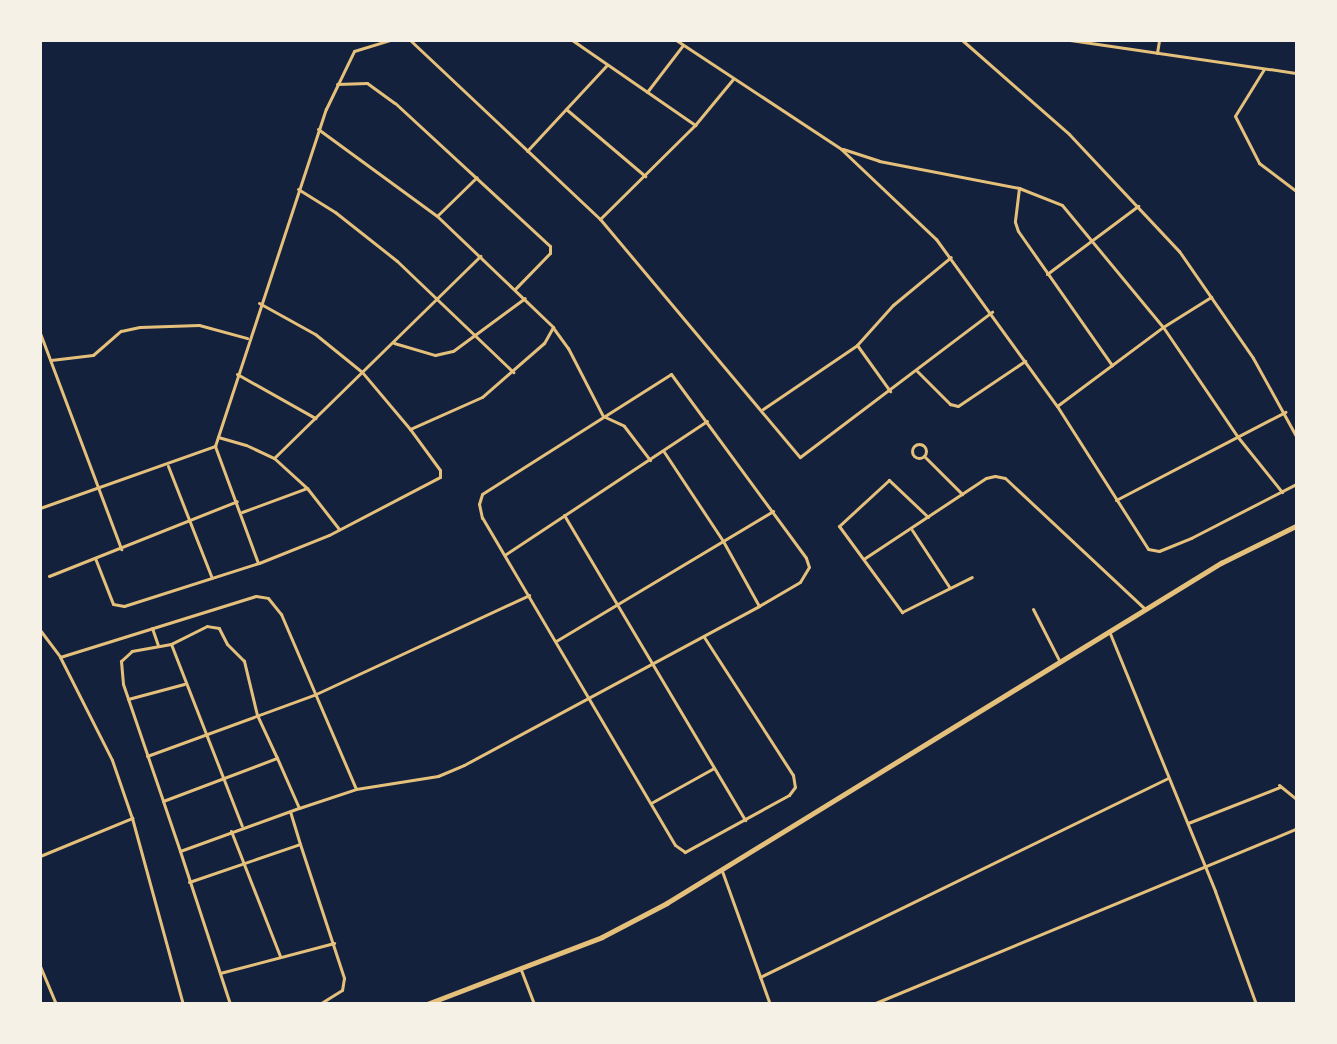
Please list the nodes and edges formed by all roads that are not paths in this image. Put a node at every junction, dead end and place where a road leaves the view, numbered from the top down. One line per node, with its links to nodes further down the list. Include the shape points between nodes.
1 (391, 40): 14 (street, via 354,51)
2 (411, 40): 20 (street)
3 (572, 40): 10 (street)
4 (676, 40): 8 (street)
5 (962, 40): 26 (street, via 1069,134)
6 (1070, 40): 9 (street)
7 (1159, 40): 9 (street)
8 (682, 45): 13 (street); 15 (street)
9 (1157, 53): 11 (street)
10 (607, 65): 15 (street); 16 (street)
11 (1264, 69): 12 (street); 25 (street, via 1235,116 1259,163)
12 (1296, 73)
13 (733, 79): 17 (street); 19 (street)
14 (337, 84): 18 (street); 22 (street, via 355,80 373,87)
15 (647, 92): 17 (street)
16 (566, 110): 20 (street); 21 (street)
17 (695, 125): 21 (street)
18 (318, 129): 24 (street); 27 (street)
19 (841, 149): 23 (street, via 879,161); 31 (street)
20 (527, 151): 28 (street)
21 (645, 176): 28 (street)
22 (477, 177): 27 (street); 33 (street, via 550,246 550,253)
23 (1018, 188): 29 (street, via 1055,200); 32 (street, via 1018,231)
24 (298, 189): 36 (street, via 397,261); 37 (street)
25 (1296, 191)
26 (1138, 206): 29 (street); 34 (street, via 1179,251)
27 (438, 216): 30 (street)
28 (600, 219): 55 (street)
29 (1095, 240): 32 (street); 40 (street)
30 (480, 256): 33 (street); 36 (street)
31 (951, 257): 38 (street); 45 (street, via 893,305)
32 (1047, 274): 48 (street)
33 (516, 289): 35 (street)
34 (1211, 297): 40 (street); 56 (street)
35 (525, 298): 39 (street); 42 (street)
36 (438, 299): 42 (street); 44 (street)
37 (260, 303): 43 (street); 50 (street, via 315,334)
38 (992, 312): 47 (street); 49 (street)
39 (553, 327): 51 (street, via 544,344); 57 (street)
40 (1163, 327): 48 (street); 61 (street)
41 (40, 333): 46 (street)
42 (476, 336): 44 (street, via 453,351 435,355); 51 (street)
43 (248, 338): 46 (street, via 199,325 140,327 121,331 93,356); 52 (street)
44 (394, 343): 50 (street)
45 (857, 345): 53 (street); 55 (street)
46 (51, 360): 71 (street)
47 (1025, 361): 49 (street, via 958,406 950,404); 54 (street)
48 (1112, 365): 54 (street)
49 (917, 371): 53 (street)
50 (362, 372): 58 (street); 60 (street)
51 (513, 372): 60 (street, via 475,401 448,409)
52 (237, 374): 58 (street); 63 (street)
53 (890, 391): 55 (street, via 803,457 794,452)
54 (1058, 406): 75 (street)
55 (763, 409)
56 (1285, 412): 61 (street); 62 (street)
57 (603, 416): 59 (street, via 671,374); 68 (street, via 624,426); 88 (street, via 482,494 482,518)
58 (315, 418): 67 (street)
59 (707, 421): 65 (street); 78 (street)
60 (410, 429): 85 (street, via 440,470 440,477)
61 (1238, 436): 73 (street); 75 (street)
62 (1296, 436)
63 (218, 437): 64 (street); 67 (street)
64 (215, 446): 69 (street); 76 (street)
65 (664, 452): 68 (street); 86 (street)
66 (924, 456): 66 (street, via 925,446 913,446 914,457); 74 (street)
67 (274, 458): 72 (street)
68 (650, 461): 80 (street)
69 (168, 466): 71 (street); 82 (street)
70 (1296, 484): 73 (street)
71 (101, 488): 77 (street); 87 (street)
72 (307, 488): 79 (street); 85 (street)
73 (1282, 492): 75 (street, via 1159,551 1148,549)
74 (962, 494): 81 (street); 100 (street, via 986,478 1005,478)
75 (1116, 500)
76 (237, 501): 79 (street); 82 (street)
77 (40, 508)
78 (773, 511): 86 (street); 98 (street, via 809,567 800,582)
79 (242, 512): 91 (street)
80 (564, 514): 88 (street); 97 (street)
81 (928, 517): 84 (street); 90 (street, via 893,482 885,482 839,524)
82 (190, 519): 87 (street); 94 (street)
83 (1296, 526): 100 (main road, via 1251,546)
84 (911, 529): 90 (street); 95 (street)
85 (339, 530): 91 (street)
86 (723, 541): 97 (street); 98 (street)
87 (121, 549): 89 (street)
88 (505, 554): 96 (street)
89 (95, 558): 92 (street); 94 (street, via 113,604 118,607)
90 (865, 558): 95 (street, via 902,612)
91 (259, 563): 94 (street)
92 (49, 576)
93 (972, 577): 95 (street)
94 (212, 578)
95 (950, 588)
96 (529, 595): 105 (street); 112 (street)
97 (616, 603): 105 (street); 110 (street)
98 (759, 606): 104 (street)
99 (1033, 609): 109 (street)
100 (1145, 609): 103 (main road)
101 (152, 628): 107 (street); 108 (street); 112 (street, via 256,596 268,598 281,614)
102 (40, 630): 108 (street)
103 (1109, 631): 109 (main road); 121 (street)
104 (704, 637): 110 (street); 129 (street, via 795,780 789,795)
105 (556, 641): 113 (street)
106 (171, 644): 107 (street); 111 (street); 115 (street, via 191,631 213,625 219,628 227,644 244,661)
107 (158, 645): 114 (street, via 132,651 122,661)
108 (60, 657): 128 (street, via 112,760)
109 (1060, 662): 139 (main road)
110 (651, 666): 113 (street); 119 (street)
111 (184, 684): 114 (street); 116 (street)
112 (316, 694): 115 (street); 122 (street)
113 (589, 698): 122 (street, via 438,776); 125 (street)
114 (128, 699): 117 (street)
115 (257, 715): 116 (street); 118 (street)
116 (206, 735): 117 (street); 120 (street)
117 (147, 756): 124 (street)
118 (277, 758): 120 (street); 126 (street)
119 (714, 768): 125 (street); 129 (street)
120 (222, 778): 124 (street); 131 (street)
121 (1168, 778): 130 (street); 146 (street)
122 (356, 789): 126 (street)
123 (1296, 799): 130 (street, via 1280,786)
124 (163, 801): 135 (street)
125 (651, 803): 129 (street, via 675,845 685,852)
126 (300, 808): 127 (street)
127 (290, 812): 131 (street); 134 (street)
128 (132, 818): 136 (street); 148 (street)
129 (746, 821)
130 (1188, 823): 138 (street)
131 (243, 827): 133 (street)
132 (1296, 829): 138 (street)
133 (231, 831): 135 (street); 137 (street)
134 (300, 844): 137 (street); 141 (street)
135 (180, 851): 140 (street)
136 (40, 856)
137 (242, 862): 140 (street); 142 (street)
138 (1206, 868): 154 (street); 155 (street)
139 (722, 871): 144 (main road, via 602,937); 146 (street)
140 (188, 882): 145 (street)
141 (334, 942): 142 (street); 150 (street, via 344,984 337,994)
142 (280, 956): 145 (street)
143 (40, 966): 147 (street)
144 (521, 970): 151 (main road); 152 (street)
145 (219, 973): 149 (street)
146 (760, 977): 153 (street)
147 (56, 1004)
148 (183, 1004)
149 (230, 1004)
150 (320, 1004)
151 (427, 1004)
152 (534, 1004)
153 (770, 1004)
154 (873, 1004)
155 (1256, 1004)

